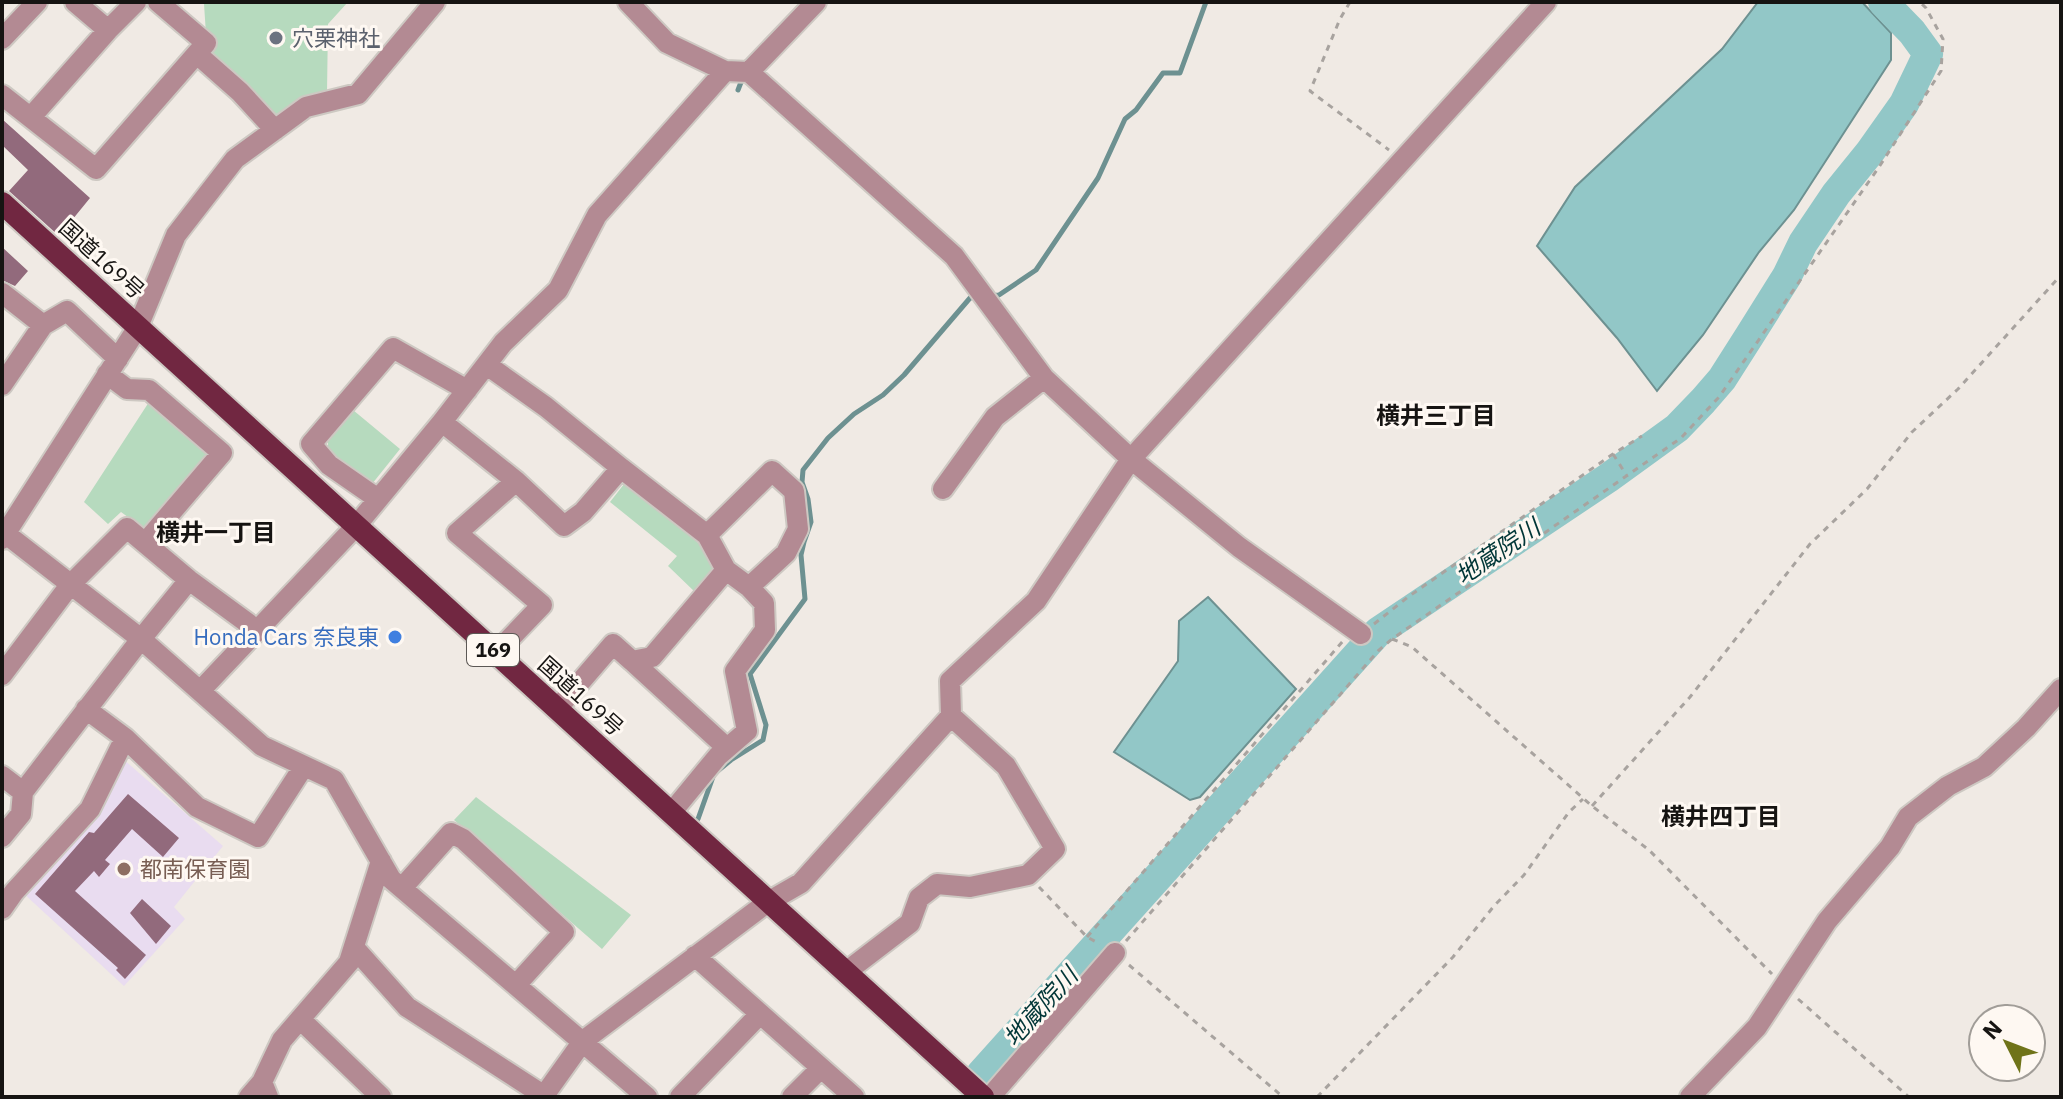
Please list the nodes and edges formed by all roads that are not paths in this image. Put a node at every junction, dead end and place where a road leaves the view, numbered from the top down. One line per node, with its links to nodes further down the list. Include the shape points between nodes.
1 (37, 2): 10 (street)
2 (75, 2): 9 (street)
3 (136, 2): 9 (street)
4 (158, 2): 11 (street, via 206,43)
5 (435, 2): 16 (street, via 358,94 306,107)
6 (628, 2): 12 (street, via 667,43)
7 (816, 2): 13 (street)
8 (1546, 2): 27 (street)
9 (108, 30): 15 (street)
10 (2, 39)
11 (197, 54): 15 (street, via 96,169); 16 (street)
12 (725, 71): 13 (street); 21 (street, via 597,215 558,290)
13 (749, 72): 23 (street, via 954,256)
14 (2, 95): 15 (street)
15 (31, 117)
16 (275, 130): 20 (street, via 235,159 176,235)
17 (2, 203): 20 (highway, 国道169号 / 169)
18 (2, 293): 19 (street)
19 (43, 325): 22 (street, via 67,311); 24 (street)
20 (138, 327): 22 (street); 32 (highway, 国道169号 / 169)
21 (487, 365): 25 (street); 28 (street)
22 (112, 367): 33 (street); 35 (street, via 127,389 149,390 222,453)
23 (1044, 378): 27 (street); 30 (street, via 995,417)
24 (2, 385)
25 (467, 390): 26 (street); 31 (street, via 393,348 311,444 329,465)
26 (442, 422): 29 (street); 31 (street)
27 (1131, 459): 42 (street, via 1239,547); 50 (street, via 1036,601 950,681)
28 (621, 468): 29 (street, via 564,526); 34 (street)
29 (516, 481): 43 (street, via 457,533 542,605)
30 (943, 489)
31 (378, 499): 32 (street)
32 (356, 526): 40 (street); 43 (highway, 国道169号 / 169)
33 (3, 535): 38 (street)
34 (707, 535): 36 (street); 39 (street, via 772,471 794,491 798,529 786,553)
35 (145, 543): 37 (street); 38 (street, via 127,528)
36 (726, 570): 39 (street); 44 (street, via 652,657)
37 (189, 580): 40 (street); 41 (street)
38 (70, 585): 41 (street); 45 (street)
39 (749, 587): 52 (street, via 764,603 765,630 735,671 747,731)
40 (257, 630): 47 (street)
41 (141, 639): 47 (street); 48 (street)
42 (1367, 640)
43 (496, 653): 49 (highway, 国道169号 / 169)
44 (632, 661): 49 (street, via 613,644); 52 (street)
45 (2, 675)
46 (2061, 689): 80 (street, via 1984,767 1908,817 1890,847 1827,921 1757,1027)
47 (200, 691): 53 (street, via 262,746)
48 (86, 709): 51 (street); 55 (street)
49 (557, 709): 56 (highway, 国道169号 / 169)
50 (951, 716): 60 (street, via 801,883); 65 (street, via 1006,766 1055,849 1028,875 970,887 937,884 919,898 910,923)
51 (125, 738): 53 (street, via 197,807 258,837); 61 (street, via 90,809)
52 (727, 748): 56 (street)
53 (304, 766): 58 (street, via 334,780)
54 (2, 776): 55 (street)
55 (23, 792): 57 (street, via 21,814)
56 (671, 813): 60 (highway, 国道169号 / 169)
57 (2, 837)
58 (381, 861): 59 (street); 64 (street)
59 (402, 888): 66 (street); 66 (street, via 451,833 463,839 564,932)
60 (768, 902): 63 (street); 65 (highway, 国道169号 / 169)
61 (2, 909)
62 (1115, 953): 79 (street)
63 (695, 956): 67 (street); 69 (street)
64 (349, 962): 68 (street); 72 (street, via 358,952 407,1007)
65 (846, 972): 78 (highway, 国道169号 / 169)
66 (516, 985): 69 (street)
67 (760, 1014): 70 (street); 75 (street)
68 (300, 1019): 71 (street, via 282,1040); 73 (street)
69 (583, 1041): 72 (street); 74 (street)
70 (821, 1068): 76 (street); 77 (street)
71 (260, 1092)
72 (544, 1096)
73 (381, 1097)
74 (647, 1097)
75 (680, 1097)
76 (792, 1097)
77 (854, 1097)
78 (983, 1097)
79 (990, 1097)
80 (1690, 1097)

